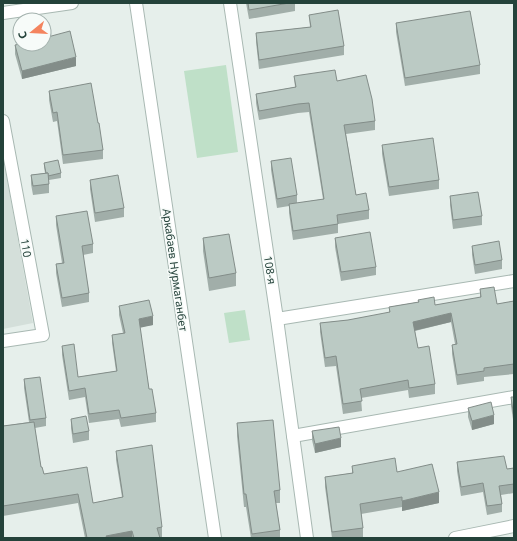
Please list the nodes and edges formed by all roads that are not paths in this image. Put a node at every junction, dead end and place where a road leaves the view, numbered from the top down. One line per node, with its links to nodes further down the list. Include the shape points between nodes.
1 (72, 3): 4 (street)
2 (136, 3): 12 (street, Аркабаев Нурмаганбет)
3 (230, 3): 7 (street, 108-я)
4 (3, 13)
5 (3, 121): 8 (street, 110, via 43,335)
6 (514, 281): 7 (street)
7 (278, 319): 10 (street, 108-я)
8 (3, 341)
9 (514, 397): 10 (street)
10 (293, 436): 13 (street, 108-я)
11 (514, 526): 14 (street)
12 (215, 538)
13 (307, 538)
14 (455, 538)

